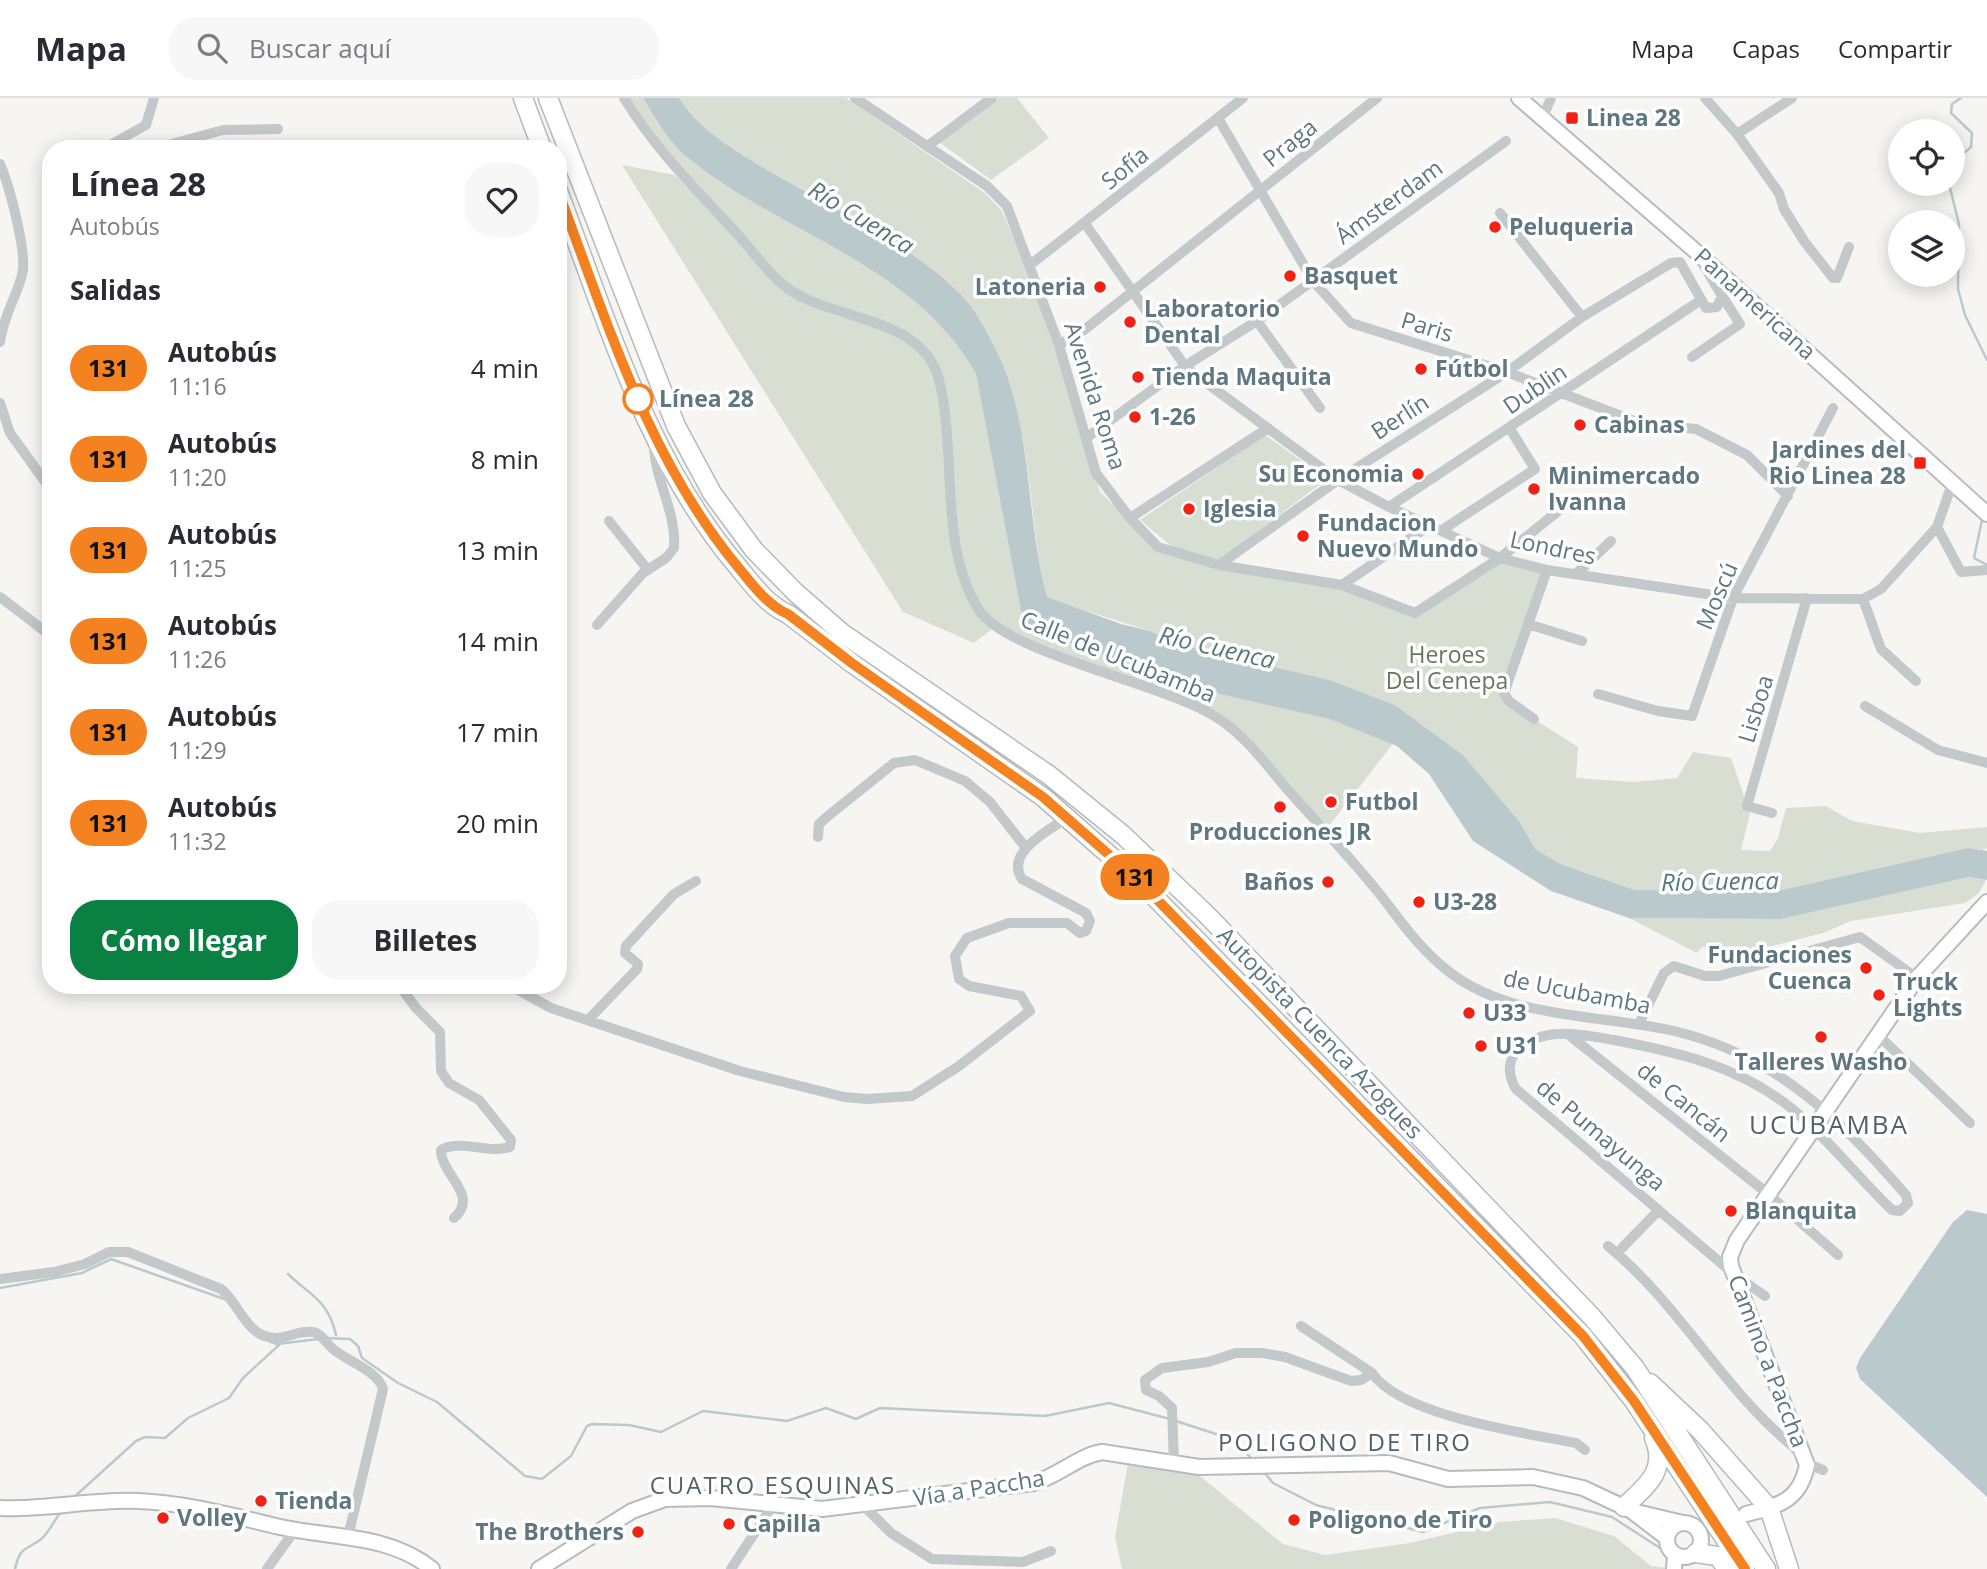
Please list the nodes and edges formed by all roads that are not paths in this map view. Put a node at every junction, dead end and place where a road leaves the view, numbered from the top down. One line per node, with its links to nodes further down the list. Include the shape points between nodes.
1 (154, 98): 17 (street, via 146,125)
2 (523, 98): 19 (highway)
3 (548, 98): 20 (highway, Autopista Cuenca Azogues)
4 (624, 98): 83 (street, Calle de Ucubamba, via 663,157 787,288 829,310 895,330 930,359 940,381 949,440 956,539 983,617 993,627 1062,657 1190,701)
5 (855, 98): 22 (street, Avenida Roma)
6 (992, 98): 22 (street)
7 (1243, 98): 14 (street, Sofía)
8 (1377, 98): 25 (street, Praga)
9 (1519, 98): 13 (main road, Panamericana)
10 (1551, 98): 13 (street)
11 (1705, 98): 16 (street)
12 (1792, 98): 16 (street)
13 (1543, 117): 30 (main road, Panamericana)
14 (1218, 118): 25 (street, Paris); 28 (street, Sofía)
15 (278, 128): 18 (street, via 223,130)
16 (1737, 134): 29 (street, via 1779,193 1804,241 1833,278 1837,278)
17 (119, 140)
18 (186, 140)
19 (539, 140)
20 (564, 140)
21 (1506, 141): 32 (street, Ámsterdam)
22 (929, 145): 31 (street, Avenida Roma, via 1007,206)
23 (567, 147): 111 (highway, Autopista Cuenca Azogues, via 676,426 712,493 754,550 842,633 1056,779 1141,851 1546,1267)
24 (0, 164): 38 (street, via 23,251 23,274 7,309)
25 (1258, 191): 32 (street, Paris); 33 (street, Praga)
26 (1500, 213): 36 (street)
27 (567, 214): 49 (highway, Autopista Cuenca Azogues)
28 (1086, 225): 31 (street, Sofía); 33 (street, Londres)
29 (1849, 247)
30 (1693, 249): 34 (street); 53 (main road, Panamericana)
31 (1030, 265): 39 (street, Avenida Roma)
32 (1313, 281): 37 (street, Ámsterdam); 42 (street, Paris, via 1352,323)
33 (1132, 290): 39 (street, Praga); 41 (street, Londres)
34 (1722, 296): 35 (street, via 1717,307 1706,308); 40 (street, via 1740,324)
35 (1701, 300): 36 (street, Berlín, via 1676,261); 43 (street, Dublin)
36 (1582, 317): 42 (street, Berlín)
37 (1257, 321): 41 (street, Ámsterdam); 45 (street)
38 (0, 342)
39 (1059, 345): 50 (street, Avenida Roma)
40 (1692, 357)
41 (1185, 366): 47 (street, Londres); 50 (street, Ámsterdam)
42 (1507, 372): 43 (street, Paris); 52 (street, Berlín)
43 (1564, 393): 48 (street, Dublin); 54 (street, Paris, via 1642,424 1696,429 1747,455)
44 (0, 404): 51 (street, via 10,433)
45 (1320, 408)
46 (1833, 408): 54 (street, Moscú)
47 (1268, 428): 52 (street, Londres); 58 (street)
48 (1510, 429): 55 (street, Dublin); 62 (street, via 1535,469)
49 (654, 435): 66 (street, via 653,454 675,536 674,548); 86 (highway, Autopista Cuenca Azogues, via 715,538 777,609)
50 (1086, 438): 58 (street, Avenida Roma, via 1096,473)
51 (42, 477)
52 (1338, 480): 55 (street, Londres); 65 (street, Berlín)
53 (1952, 484): 56 (main road, Panamericana); 61 (street)
54 (1788, 496): 72 (street, Moscú)
55 (1389, 508): 60 (street, Londres)
56 (1984, 508)
57 (1557, 512): 64 (street)
58 (1130, 518): 65 (street, Avenida Roma, via 1158,547)
59 (609, 522): 66 (street)
60 (1430, 525): 62 (street, Londres); 70 (street)
61 (1937, 527): 68 (street, via 1961,572); 74 (street, via 1881,589)
62 (1441, 530): 64 (street, Londres)
63 (1611, 541): 69 (street)
64 (1500, 558): 67 (street, Londres); 70 (street, Avenida Roma, via 1415,613)
65 (1219, 565): 70 (street, Avenida Roma)
66 (648, 570): 76 (street)
67 (1547, 570): 69 (street, Londres); 75 (street)
68 (1987, 570)
69 (1576, 574): 72 (street, Londres)
70 (1342, 585)
71 (0, 597): 77 (street)
72 (1733, 598): 73 (street, Londres); 80 (street, Moscú, via 1692,716)
73 (1807, 598): 74 (street, Londres); 85 (street, Lisboa, via 1748,806)
74 (1863, 598): 79 (street, via 1881,649)
75 (1528, 624): 78 (street); 82 (street, via 1504,693)
76 (597, 625)
77 (42, 629)
78 (1582, 641)
79 (1916, 681)
80 (1598, 694)
81 (1865, 706): 84 (street, via 1938,750)
82 (1534, 719)
83 (1244, 738): 95 (street, de Ucubamba, via 1407,932 1447,971 1503,1001)
84 (1987, 763)
85 (1772, 813)
86 (1068, 817): 88 (street); 113 (highway, Autopista Cuenca Azogues, via 1158,900 1562,1313)
87 (818, 837): 88 (street, via 819,824 894,763 915,760 965,780 990,802)
88 (1026, 848): 94 (street, via 1019,876 1086,914 1090,921 1086,931 1080,933 1067,923 1028,921 967,938 955,956 959,979 969,986 1021,996 1030,1011 912,1096 844,1097 740,1071)
89 (696, 881): 94 (street, via 674,894 626,946 625,953 638,964 637,969)
90 (1987, 902): 91 (main road, Camino a Paccha)
91 (1917, 978): 95 (street, via 1860,937 1719,976 1674,966 1664,973); 97 (main road, Camino a Paccha)
92 (406, 994): 103 (street, via 440,1032 441,1070 449,1083 479,1100 511,1140 510,1147 494,1151 448,1146 441,1150 464,1199)
93 (525, 994): 94 (street)
94 (589, 1020)
95 (1639, 1024): 98 (street, de Ucubamba, via 1707,1041 1761,1063)
96 (1569, 1035): 100 (street, via 1663,1048 1707,1062 1769,1091); 101 (street, de Cancán); 102 (street, de Pumayunga, via 1552,1034 1514,1052 1510,1078 1516,1089)
97 (1879, 1036): 98 (main road, Camino a Paccha); 99 (street)
98 (1826, 1109): 100 (main road, Camino a Paccha); 100 (street, de Ucubamba, via 1906,1195 1908,1203 1900,1211 1892,1210)
99 (1970, 1123)
100 (1813, 1128): 101 (main road, Camino a Paccha)
101 (1767, 1194): 106 (street, de Cancán); 107 (main road, Camino a Paccha, via 1730,1257)
102 (1659, 1210): 105 (street); 107 (street, de Pumayunga)
103 (454, 1218)
104 (1608, 1246): 116 (street, via 1666,1301 1744,1400)
105 (1622, 1248)
106 (1838, 1255)
107 (1735, 1275): 109 (street, de Pumayunga); 116 (main road, Camino a Paccha)
108 (0, 1279): 126 (street, via 54,1272 109,1252 128,1252 221,1289 260,1334 275,1338 313,1332 380,1380 383,1389)
109 (1765, 1296)
110 (1301, 1325): 112 (street)
111 (1635, 1368): 121 (highway, via 1700,1430); 137 (highway, Autopista Cuenca Azogues)
112 (1372, 1373): 114 (street, via 1393,1394 1441,1413 1576,1443); 115 (street, via 1351,1381 1285,1357 1236,1353 1162,1368 1147,1377 1146,1390 1170,1404)
113 (1642, 1413): 122 (highway, via 1658,1449 1658,1470); 136 (highway, Autopista Cuenca Azogues)
114 (1585, 1450)
115 (1174, 1465): 119 (main road, Vía a Paccha, via 1102,1452 1034,1483); 122 (main road, Vía a Paccha, via 1389,1463 1448,1479 1533,1477 1583,1488)
116 (1807, 1465): 117 (street); 121 (main road, Camino a Paccha, via 1800,1489 1782,1505)
117 (1822, 1470)
118 (773, 1505): 119 (main road, Vía a Paccha); 133 (main road, Vía a Paccha, via 665,1499 632,1511); 134 (street)
119 (864, 1506): 128 (street, via 891,1533 932,1559 1023,1562)
120 (0, 1508): 125 (main road, via 138,1501 197,1507)
121 (1769, 1508): 123 (main road, Camino a Paccha); 138 (highway)
122 (1628, 1509): 124 (main road, Vía a Paccha); 127 (main road, Vía a Paccha)
123 (1746, 1514)
124 (1683, 1522): 127 (main road, via 1672,1527); 129 (main road, via 1702,1526 1702,1544)
125 (295, 1530): 126 (main road); 131 (street)
126 (348, 1537): 132 (main road, via 389,1547)
127 (1667, 1538): 130 (main road)
128 (1051, 1551)
129 (1696, 1553): 130 (main road); 135 (highway, via 1717,1556)
130 (1674, 1562)
131 (267, 1569)
132 (432, 1569)
133 (539, 1569)
134 (731, 1569)
135 (1728, 1569)
136 (1745, 1569)
137 (1766, 1569)
138 (1789, 1569)

